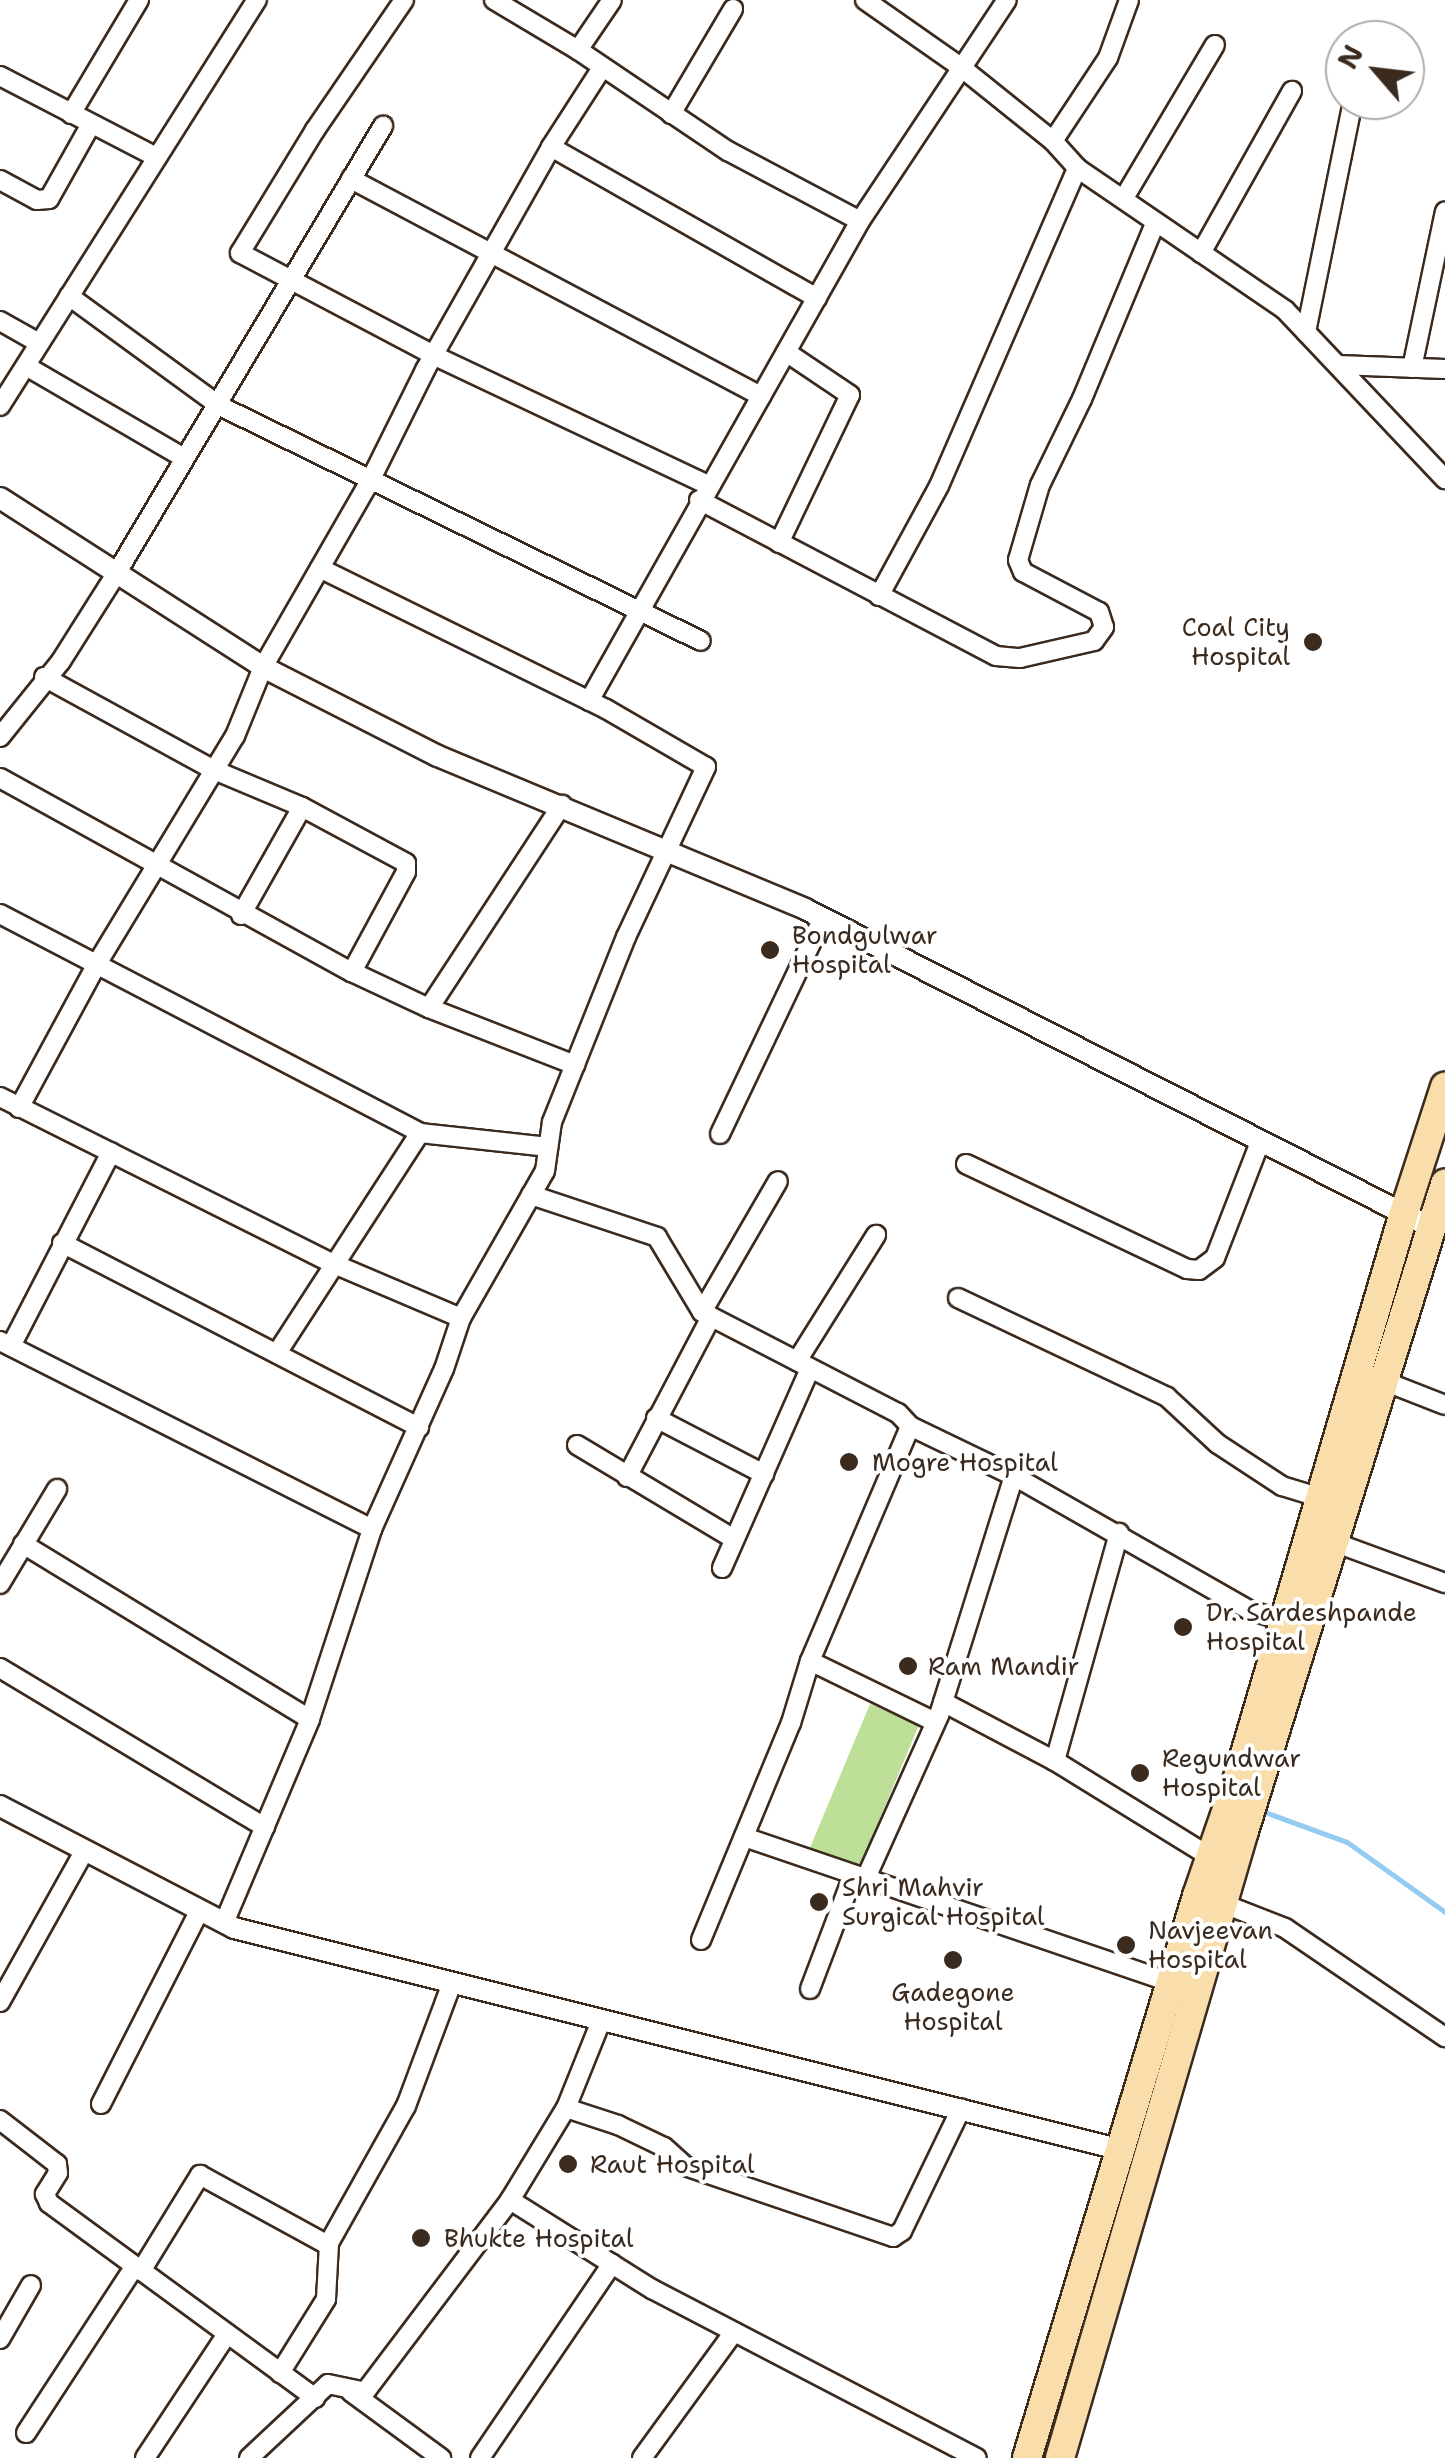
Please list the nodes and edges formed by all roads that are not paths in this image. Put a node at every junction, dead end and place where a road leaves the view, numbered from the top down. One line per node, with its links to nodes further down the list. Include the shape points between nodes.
1 (257, 0): 24 (street)
2 (404, 0): 34 (street, via 240,253)
3 (494, 0): 12 (street)
4 (612, 0): 12 (street)
5 (864, 0): 10 (street)
6 (1007, 0): 14 (street)
7 (1129, 0): 22 (street, via 1108,58)
8 (132, 2): 17 (street)
9 (733, 9): 18 (street)
10 (894, 9): 14 (street)
11 (1215, 45): 28 (street)
12 (578, 50): 13 (street)
13 (602, 68): 18 (street); 23 (street)
14 (962, 68): 22 (street); 30 (street)
15 (0, 76): 17 (street)
16 (1292, 91): 32 (street)
17 (72, 114): 20 (street)
18 (671, 114): 30 (street)
19 (1349, 120): 38 (street)
20 (90, 126): 24 (street); 27 (street, via 49,199 37,200)
21 (383, 126): 26 (street)
22 (1053, 141): 25 (street)
23 (550, 147): 33 (street); 36 (street)
24 (156, 157): 35 (street)
25 (1077, 168): 28 (street); 57 (street, via 947,468)
26 (352, 179): 33 (street); 34 (street)
27 (0, 180)
28 (1124, 198): 31 (street)
29 (1445, 211): 44 (street)
30 (860, 220): 36 (street)
31 (1155, 224): 32 (street); 57 (street, via 1040,484 1018,560 1023,572 1099,612 1100,636 1020,658 996,656)
32 (1201, 252): 38 (street)
33 (492, 254): 41 (street); 46 (street)
34 (294, 282): 41 (street); 48 (street)
35 (69, 296): 39 (street); 48 (street)
36 (817, 298): 40 (street)
37 (0, 321): 39 (street)
38 (1306, 332): 42 (street)
39 (39, 343): 43 (street)
40 (786, 352): 46 (street); 54 (street, via 850,395)
41 (435, 356): 51 (street); 52 (street)
42 (1338, 365): 44 (street); 50 (street)
43 (26, 366): 47 (street); 49 (street)
44 (1412, 368): 45 (street)
45 (1445, 369)
46 (761, 396): 52 (street)
47 (0, 406)
48 (220, 406): 49 (street); 51 (street)
49 (184, 458): 56 (street)
50 (1445, 478)
51 (371, 479): 55 (street); 58 (street)
52 (704, 492): 54 (street); 58 (street)
53 (0, 498): 56 (street)
54 (780, 543): 57 (street)
55 (320, 568): 60 (street); 62 (street)
56 (116, 574): 60 (street); 61 (street)
57 (879, 596)
58 (640, 608): 59 (street); 62 (street)
59 (700, 641)
60 (263, 667): 64 (street); 66 (street, via 438,756)
61 (44, 677): 63 (street); 64 (street)
62 (589, 701): 68 (street, via 706,767)
63 (0, 738)
64 (214, 770): 67 (street); 69 (street)
65 (0, 778): 69 (street)
66 (562, 805): 68 (street); 75 (street)
67 (302, 808): 71 (street); 74 (street, via 406,863)
68 (670, 850): 72 (street); 76 (street, via 626,937)
69 (157, 868): 71 (street); 73 (street)
70 (0, 914): 73 (street)
71 (241, 915): 74 (street)
72 (823, 918): 81 (street); 82 (street)
73 (98, 962): 79 (street); 80 (street)
74 (352, 972): 75 (street)
75 (429, 1008): 76 (street)
76 (575, 1065): 83 (street)
77 (1445, 1087): 89 (highway)
78 (0, 1097): 79 (street)
79 (19, 1108): 84 (street)
80 (420, 1133): 83 (street); 93 (street)
81 (720, 1134)
82 (1260, 1142): 85 (street, via 1215,1258 1199,1270); 89 (street)
83 (548, 1147): 88 (street)
84 (110, 1152): 92 (street); 93 (street)
85 (966, 1164)
86 (778, 1181): 95 (street)
87 (1445, 1184): 90 (highway)
88 (532, 1195): 95 (street, via 657,1237); 96 (street)
89 (1403, 1216): 90 (street); 100 (highway)
90 (1432, 1228): 101 (highway)
91 (876, 1235): 99 (street)
92 (62, 1243): 97 (street); 98 (street)
93 (334, 1264): 96 (street); 98 (street)
94 (958, 1298): 111 (street, via 1167,1397 1218,1444 1282,1486)
95 (706, 1314): 99 (street); 103 (street)
96 (461, 1318): 105 (street)
97 (5, 1344): 112 (street)
98 (278, 1353): 105 (street)
99 (803, 1366): 104 (street, via 898,1413); 107 (street)
100 (1358, 1372): 101 (street); 111 (highway)
101 (1386, 1380): 102 (street); 114 (highway)
102 (1445, 1405)
103 (656, 1418): 107 (street); 109 (street)
104 (910, 1426): 108 (street); 121 (street)
105 (419, 1427): 112 (street)
106 (577, 1445): 109 (street)
107 (764, 1474): 115 (street)
108 (1014, 1476): 113 (street); 123 (street)
109 (628, 1477): 115 (street)
110 (57, 1489): 116 (street)
111 (1311, 1496): 114 (highway)
112 (372, 1529): 124 (street)
113 (1119, 1533): 120 (street, via 1249,1610); 127 (street)
114 (1323, 1538): 119 (street); 120 (highway); 126 (highway)
115 (734, 1539): 117 (street)
116 (23, 1544): 118 (street); 124 (street)
117 (722, 1568)
118 (0, 1584)
119 (1445, 1584)
120 (1280, 1619): 126 (highway)
121 (810, 1660): 125 (street); 131 (street)
122 (0, 1668): 129 (street)
123 (943, 1702): 125 (street); 127 (street)
124 (310, 1720): 129 (street)
125 (936, 1722): 134 (street)
126 (1256, 1760): 130 (highway)
127 (1055, 1761): 133 (street)
128 (0, 1806): 132 (street)
129 (265, 1827): 137 (street)
130 (1232, 1827): 133 (highway); 135 (highway)
131 (744, 1837): 134 (street); 138 (street)
132 (85, 1850): 136 (street); 142 (street)
133 (1209, 1856): 139 (highway)
134 (859, 1878): 139 (street); 141 (street)
135 (1224, 1904): 144 (street, via 1285,1928); 150 (highway)
136 (200, 1910): 137 (street); 145 (street)
137 (224, 1923): 140 (street)
138 (701, 1940)
139 (1170, 1982): 149 (highway)
140 (452, 1983): 143 (street); 152 (street, via 406,2106)
141 (810, 1989)
142 (0, 2002)
143 (601, 2020): 146 (street); 147 (street)
144 (1445, 2037)
145 (101, 2104)
146 (566, 2108): 147 (street, via 618,2125 684,2166 893,2237 902,2231); 151 (street)
147 (961, 2109): 149 (street)
148 (0, 2120): 154 (street, via 57,2164 48,2202)
149 (1118, 2150): 150 (street); 169 (highway)
150 (1148, 2154): 170 (highway)
151 (510, 2200): 153 (street); 160 (street, via 365,2392)
152 (328, 2245): 154 (street, via 200,2175); 159 (street, via 328,2294)
153 (612, 2264): 156 (street); 167 (street)
154 (138, 2268): 157 (street); 162 (street)
155 (31, 2285): 158 (street)
156 (734, 2332): 163 (street); 168 (street)
157 (227, 2334): 159 (street); 164 (street)
158 (0, 2339)
159 (280, 2373): 161 (street)
160 (347, 2388): 161 (street, via 328,2384); 166 (street)
161 (315, 2398): 165 (street)
162 (26, 2434)
163 (644, 2457)
164 (145, 2458)
165 (250, 2458)
166 (441, 2458)
167 (480, 2458)
168 (977, 2458)
169 (1027, 2458)
170 (1060, 2458)

